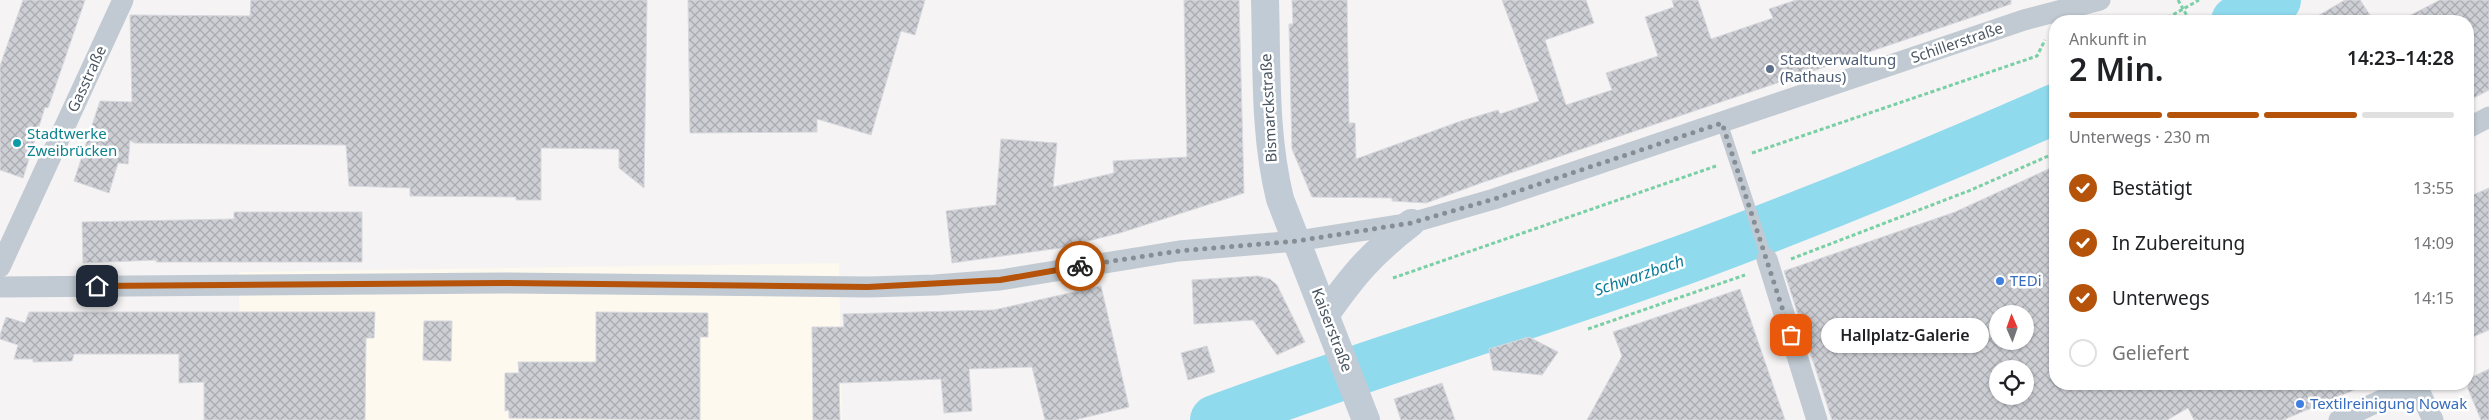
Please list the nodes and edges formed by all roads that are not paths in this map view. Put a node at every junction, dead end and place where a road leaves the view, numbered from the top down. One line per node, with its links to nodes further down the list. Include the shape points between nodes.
1 (123, 0): 10 (street, Gasstraße)
2 (1265, 0): 8 (street, Bismarckstraße, via 1272,170)
3 (2100, 0): 5 (street, Schillerstraße, via 2024,20)
4 (2489, 117): 6 (street)
5 (1722, 123): 7 (street, Schillerstraße, via 1494,199); 9 (lane)
6 (2474, 125)
7 (1411, 223): 8 (street, Schillerstraße); 12 (street, via 1352,276)
8 (1297, 241): 11 (street, Schillerstraße, via 1162,254 1000,280 916,286 493,283); 12 (street, Kaiserstraße)
9 (1768, 263): 16 (street)
10 (0, 266)
11 (0, 287)
12 (1328, 318): 15 (street, Kaiserstraße)
13 (2403, 390): 17 (street)
14 (2419, 390): 18 (street)
15 (1363, 413)
16 (1817, 420)
17 (2339, 420)
18 (2433, 420)

